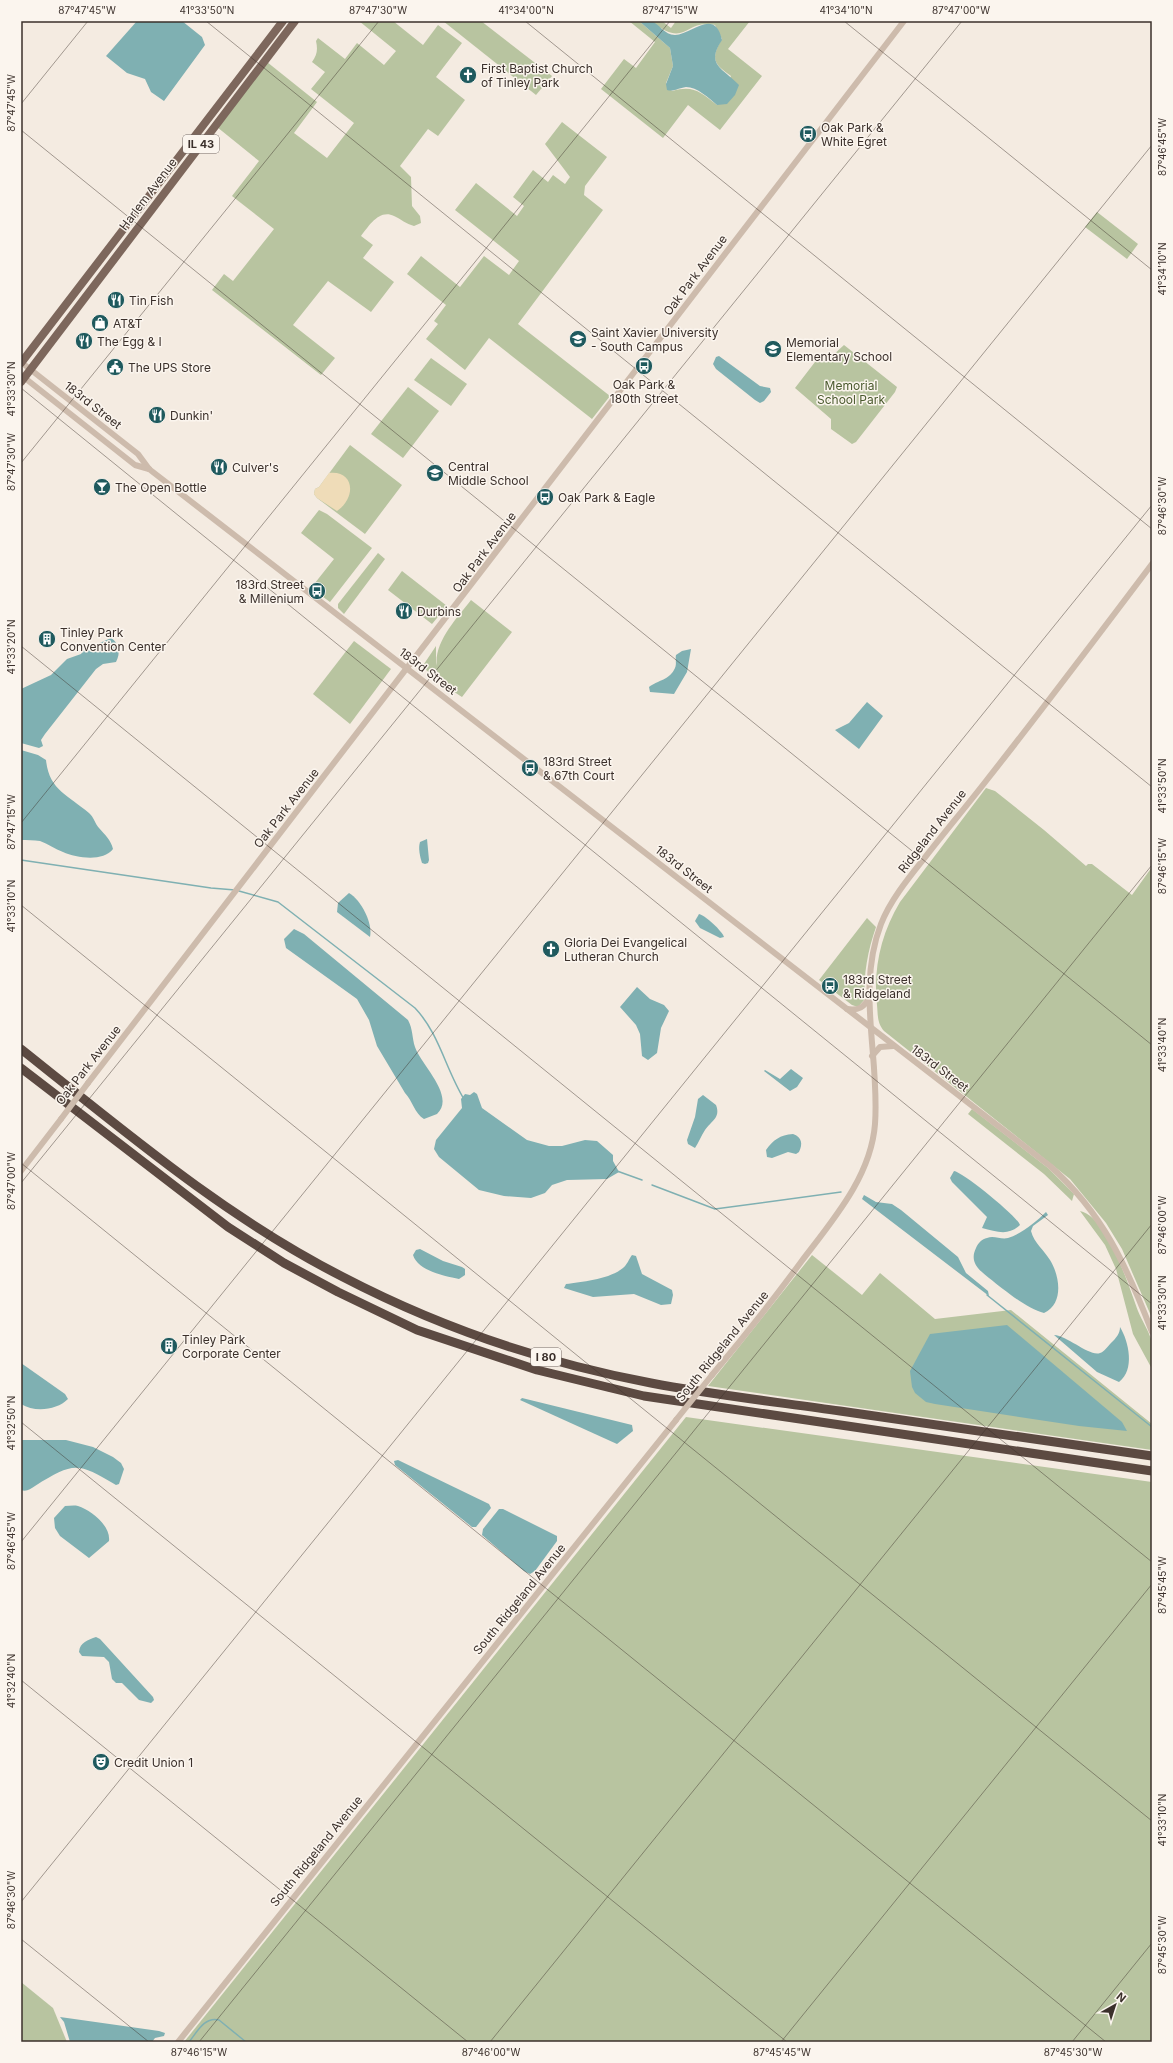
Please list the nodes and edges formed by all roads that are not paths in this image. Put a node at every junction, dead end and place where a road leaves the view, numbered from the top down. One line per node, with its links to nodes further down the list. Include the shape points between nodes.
1 (283, 21): 4 (main road, Harlem Avenue / IL 43)
2 (295, 21): 5 (main road, Harlem Avenue / IL 43)
3 (904, 21): 9 (street, Oak Park Avenue)
4 (21, 362): 5 (street, 183rd Street)
5 (31, 370): 6 (main road, Harlem Avenue / IL 43); 7 (street, 183rd Street, via 138,454)
6 (22, 378): 7 (street, 183rd Street, via 135,466)
7 (149, 469): 9 (street, 183rd Street)
8 (1152, 564): 10 (street, Ridgeland Avenue, via 912,874 891,905 881,925 872,954)
9 (408, 669): 11 (street, 183rd Street); 20 (street, Oak Park Avenue, bridge)
10 (870, 997): 11 (street, via 859,1009); 12 (street, Ridgeland Avenue)
11 (845, 1008): 12 (street, 183rd Street)
12 (870, 1028): 13 (street, 183rd Street); 15 (street, Ridgeland Avenue)
13 (893, 1046): 15 (street, via 880,1047); 21 (street, 183rd Street, via 1045,1162 1080,1197 1099,1220 1117,1249)
14 (21, 1049): 22 (highway, I 80, via 182,1176 236,1214 298,1253 423,1316 541,1356 648,1382)
15 (872, 1056): 19 (street, Ridgeland Avenue, via 876,1123)
16 (21, 1068): 18 (highway, I 80)
17 (21, 1074): 18 (highway)
18 (63, 1100): 23 (highway, I 80, via 228,1227 284,1263 417,1330 502,1359 591,1385 680,1403)
19 (867, 1162): 24 (street, South Ridgeland Avenue, bridge, via 851,1193 825,1231 762,1314)
20 (21, 1171)
21 (1152, 1332)
22 (1152, 1456)
23 (1152, 1471)
24 (178, 2042)

